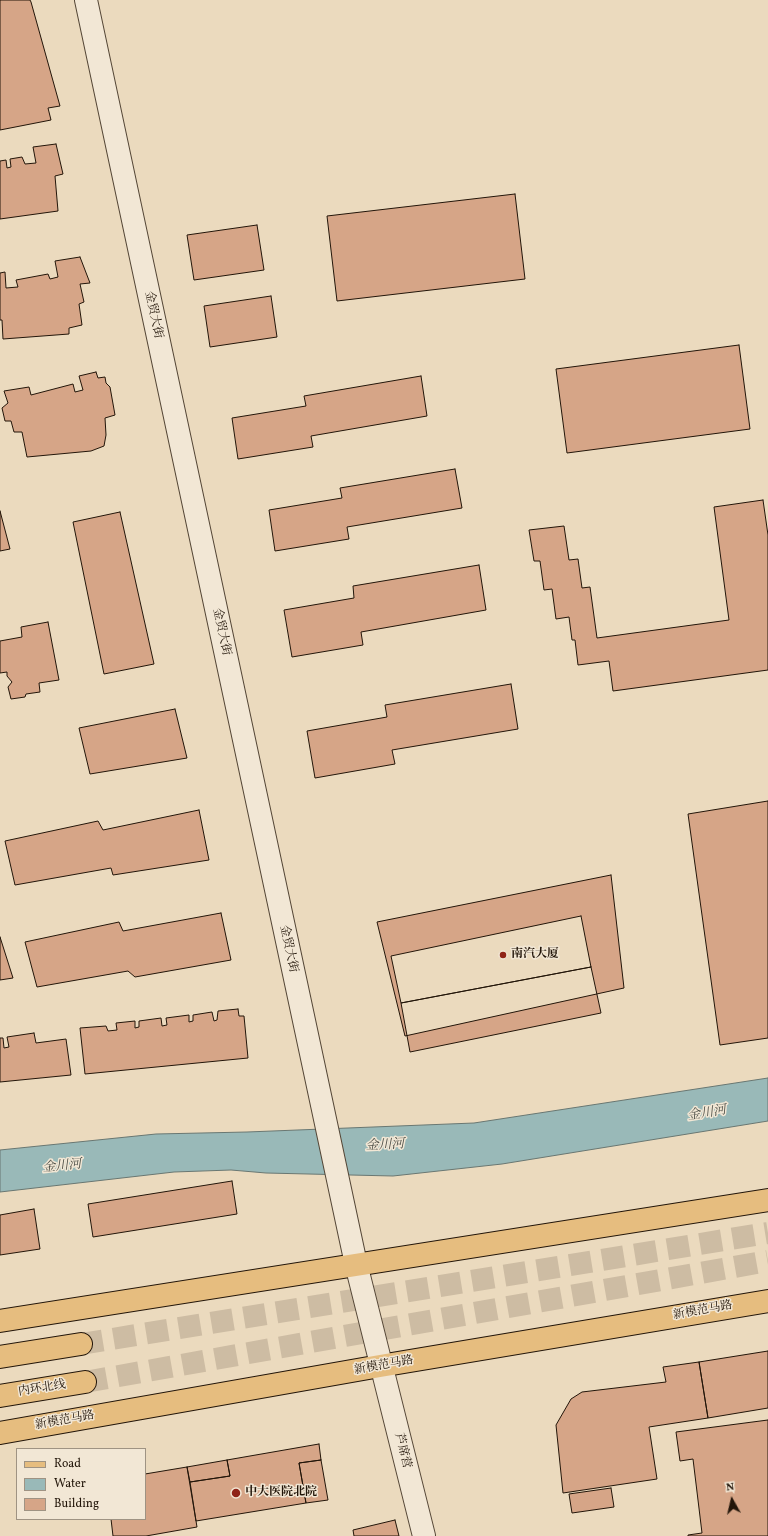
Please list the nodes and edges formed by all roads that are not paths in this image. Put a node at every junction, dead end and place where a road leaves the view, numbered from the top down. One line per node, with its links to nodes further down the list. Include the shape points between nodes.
1 (86, 0): 3 (street, 金贸大街)
2 (768, 1200): 3 (main road)
3 (356, 1264): 5 (main road); 8 (street, 芦席营)
4 (768, 1300): 8 (main road, 新模范马路)
5 (0, 1321)
6 (81, 1344): 7 (main road)
7 (0, 1357)
8 (380, 1366): 11 (main road, 新模范马路); 12 (street, 芦席营)
9 (85, 1382): 10 (main road, 内环北线)
10 (0, 1396)
11 (0, 1433)
12 (424, 1536)

